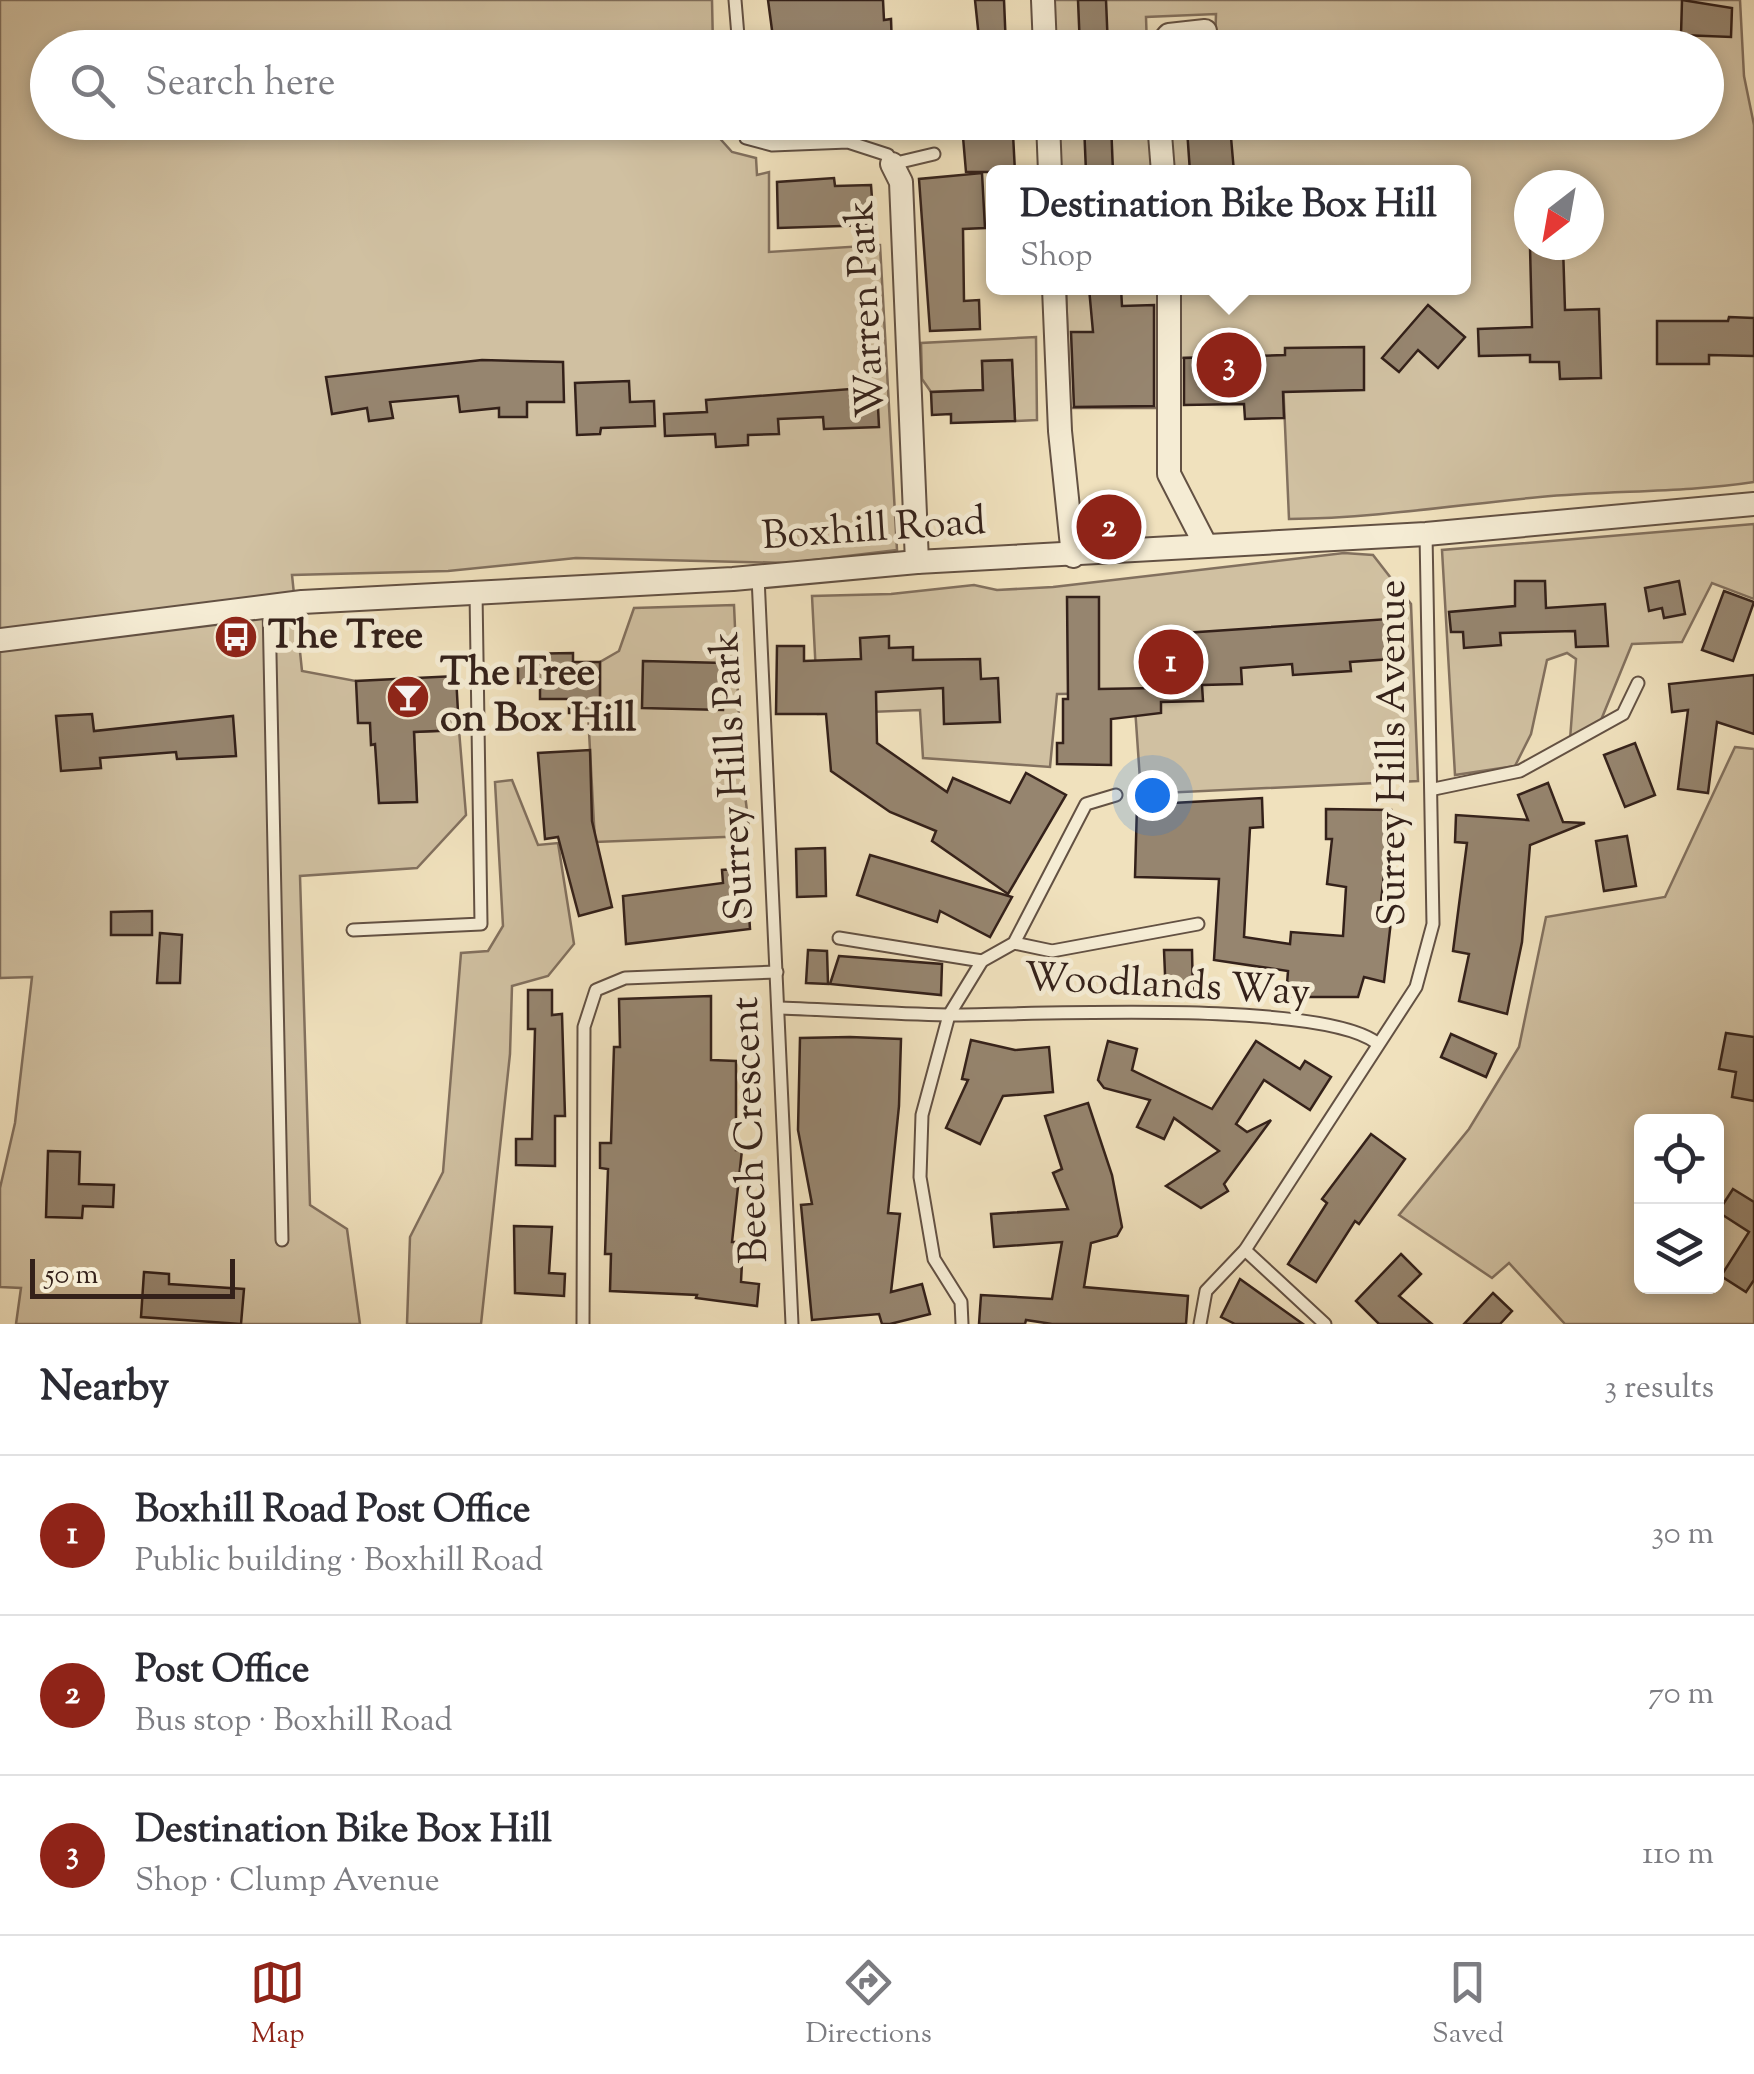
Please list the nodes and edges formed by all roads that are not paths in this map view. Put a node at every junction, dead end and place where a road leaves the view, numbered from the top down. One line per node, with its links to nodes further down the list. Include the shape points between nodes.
1 (735, 0): 3 (lane)
2 (1043, 0): 4 (street)
3 (738, 30)
4 (1044, 30)
5 (753, 140): 9 (lane, Warren Park, via 848,142 888,155)
6 (1049, 140): 10 (street)
7 (1160, 140): 11 (street)
8 (934, 154): 9 (lane)
9 (892, 164): 18 (street, Warren Park, via 901,182)
10 (1050, 165)
11 (1162, 165)
12 (1054, 295): 17 (street)
13 (1169, 295): 16 (street, via 1169,474)
14 (1754, 504): 15 (street, Boxhill Road)
15 (1426, 534): 16 (street, Boxhill Road); 24 (lane, Surrey Hills Avenue)
16 (1206, 546): 17 (street, Boxhill Road)
17 (1074, 556): 18 (street, Boxhill Road)
18 (916, 562): 19 (street, Boxhill Road)
19 (758, 578): 20 (street, Boxhill Road); 31 (lane, Surrey Hills Park)
20 (476, 591): 21 (street, Boxhill Road); 27 (lane, via 482,924)
21 (269, 606): 22 (street, Boxhill Road); 35 (lane)
22 (0, 640)
23 (1638, 683): 24 (lane, via 1623,714 1520,772)
24 (1434, 789): 34 (lane, Surrey Hills Avenue, via 1434,924 1416,987)
25 (1116, 795): 29 (lane, via 1086,804)
26 (1198, 924): 29 (lane, via 1052,951)
27 (353, 930)
28 (840, 938): 30 (lane)
29 (1014, 943): 30 (lane)
30 (982, 961): 33 (lane)
31 (777, 972): 32 (lane, Beech Crescent); 37 (lane, Beech Crescent, via 624,978 596,990 584,1028)
32 (780, 1008): 33 (lane, Woodlands Way); 38 (lane, Beech Crescent)
33 (949, 1015): 34 (lane, Woodlands Way, via 1052,1010 1278,1019 1363,1033); 39 (lane, via 922,1115 920,1177 934,1259 961,1302)
34 (1377, 1043): 36 (lane, Surrey Hills Avenue)
35 (282, 1240)
36 (1245, 1250): 40 (lane, Surrey Hills Avenue, via 1206,1291); 41 (lane)
37 (583, 1324)
38 (792, 1324)
39 (962, 1324)
40 (1200, 1324)
41 (1325, 1324)

